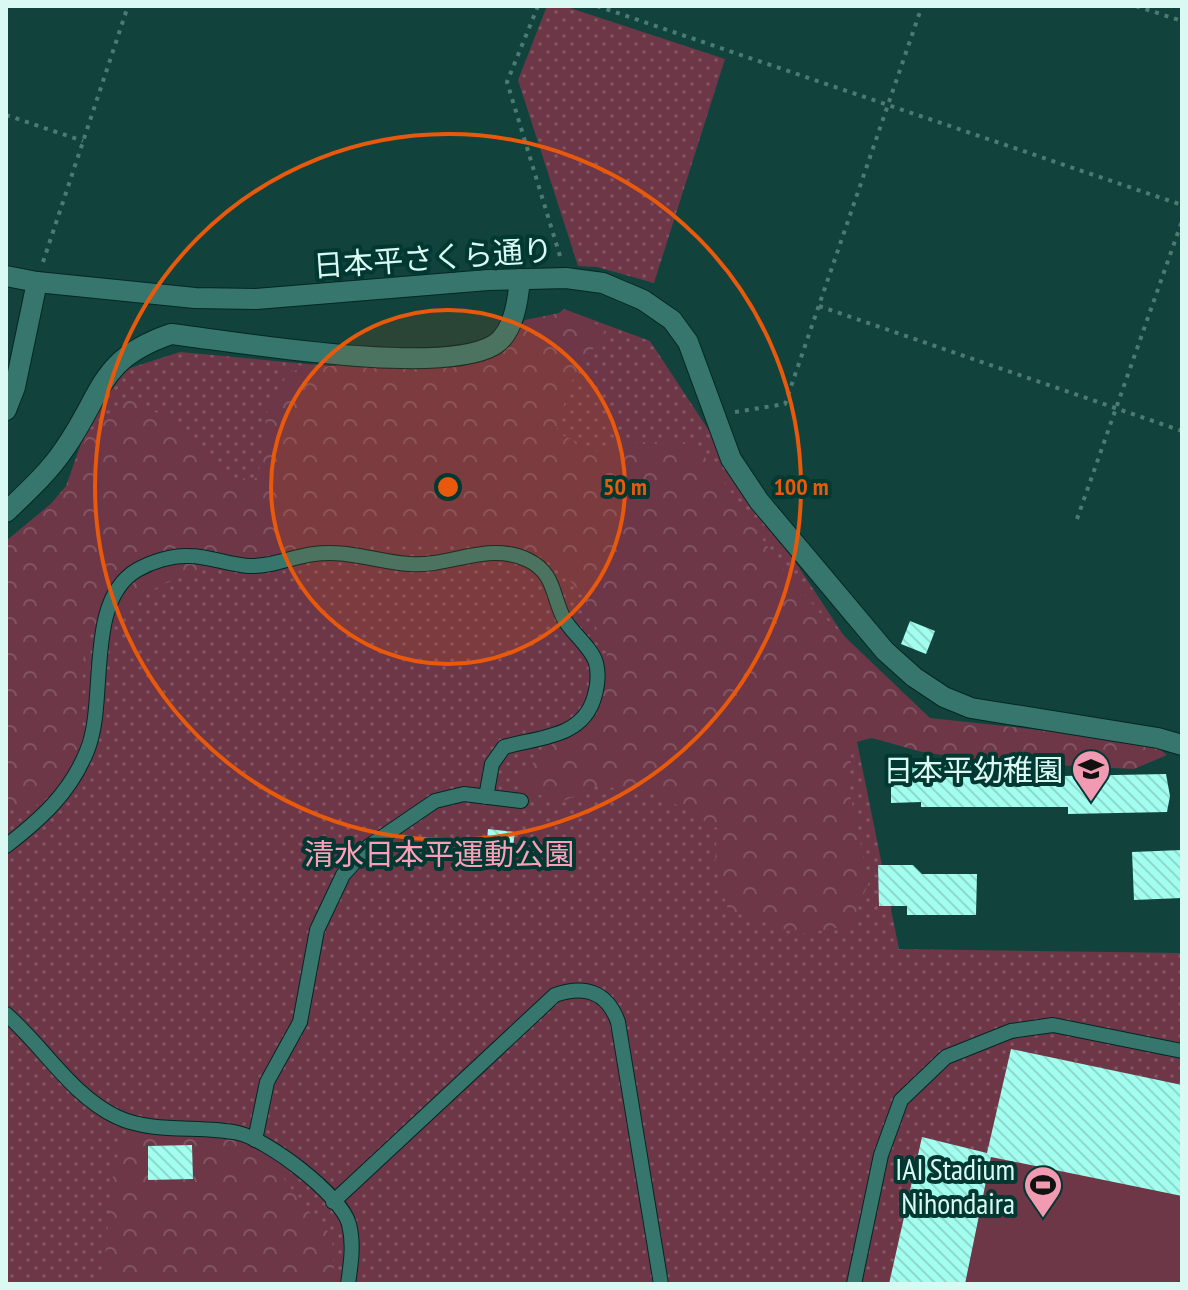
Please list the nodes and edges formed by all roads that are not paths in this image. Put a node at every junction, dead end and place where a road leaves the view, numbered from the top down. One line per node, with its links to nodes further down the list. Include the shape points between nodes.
1 (6, 276): 3 (street, 日本平さくら通り)
2 (520, 279): 3 (street, 日本平さくら通り, via 256,299); 5 (street, via 505,334 494,345 469,354 426,361 171,334 147,342 105,376 67,446); 6 (street, 日本平さくら通り, via 603,283 672,320 688,342 731,459 759,501 885,651 914,677 971,708)
3 (37, 282): 4 (street)
4 (6, 410)
5 (6, 512)
6 (1182, 745)
7 (486, 797): 8 (lane); 9 (lane, via 492,764 504,747 578,725 590,710 597,687 596,661 562,616 544,570 495,550 412,564 342,553 314,553 259,566 188,556 133,572 117,594 104,619 97,720 87,752 51,811); 12 (lane, via 464,794 435,801 369,846 343,875 317,930 300,1022 267,1082)
8 (521, 801)
9 (6, 846)
10 (6, 1014): 12 (lane, via 75,1088 118,1118 239,1133)
11 (1182, 1051): 16 (lane, via 1053,1025 1011,1031 946,1057 901,1100 881,1155)
12 (255, 1140): 13 (lane, via 315,1181)
13 (333, 1202): 14 (lane, via 348,1220 353,1248); 15 (lane, via 555,995 575,988 595,992 612,1007 618,1022)
14 (348, 1284)
15 (661, 1284)
16 (854, 1284)

